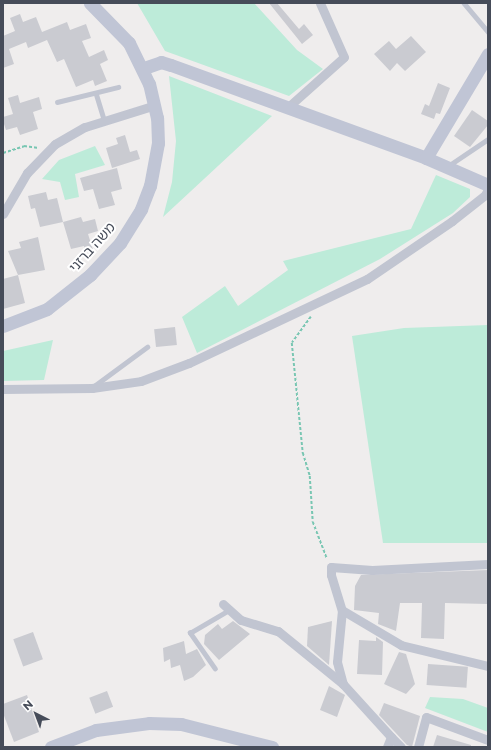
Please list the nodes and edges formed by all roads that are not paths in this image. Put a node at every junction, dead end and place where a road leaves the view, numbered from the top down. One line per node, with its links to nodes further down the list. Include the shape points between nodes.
1 (90, 3): 6 (street, משה ברזני, via 120,32)
2 (320, 3): 11 (street, via 344,57)
3 (464, 3): 4 (lane)
4 (488, 32)
5 (488, 54): 14 (street)
6 (144, 68): 10 (street, משה ברזני); 11 (street, via 161,62 172,65)
7 (118, 87): 8 (lane)
8 (96, 92): 9 (lane); 12 (lane)
9 (57, 102)
10 (155, 105): 12 (street); 19 (street, משה ברזני, via 158,143 150,186 141,208 120,243 90,275 47,309)
11 (287, 108): 14 (street)
12 (104, 120): 18 (street, via 68,136 47,151 20,184)
13 (488, 139): 15 (lane)
14 (426, 158): 15 (street)
15 (445, 167): 16 (street)
16 (488, 185)
17 (488, 189): 21 (street, via 481,199 452,222 391,264 318,303 213,353 141,381)
18 (3, 214)
19 (3, 326)
20 (147, 347): 21 (lane)
21 (92, 388): 22 (street)
22 (3, 389)
23 (488, 564): 25 (street, via 372,570 331,568)
24 (226, 607): 27 (lane, via 190,634); 28 (street, via 241,620 278,631)
25 (342, 610): 26 (street, via 401,644); 28 (street, via 337,662)
26 (488, 666)
27 (215, 669)
28 (343, 684): 29 (street)
29 (391, 737): 33 (street); 34 (street)
30 (488, 740): 35 (street, via 426,717)
31 (51, 747): 32 (street, via 96,730 149,723 180,724)
32 (272, 747)
33 (387, 747)
34 (401, 747)
35 (418, 747)

